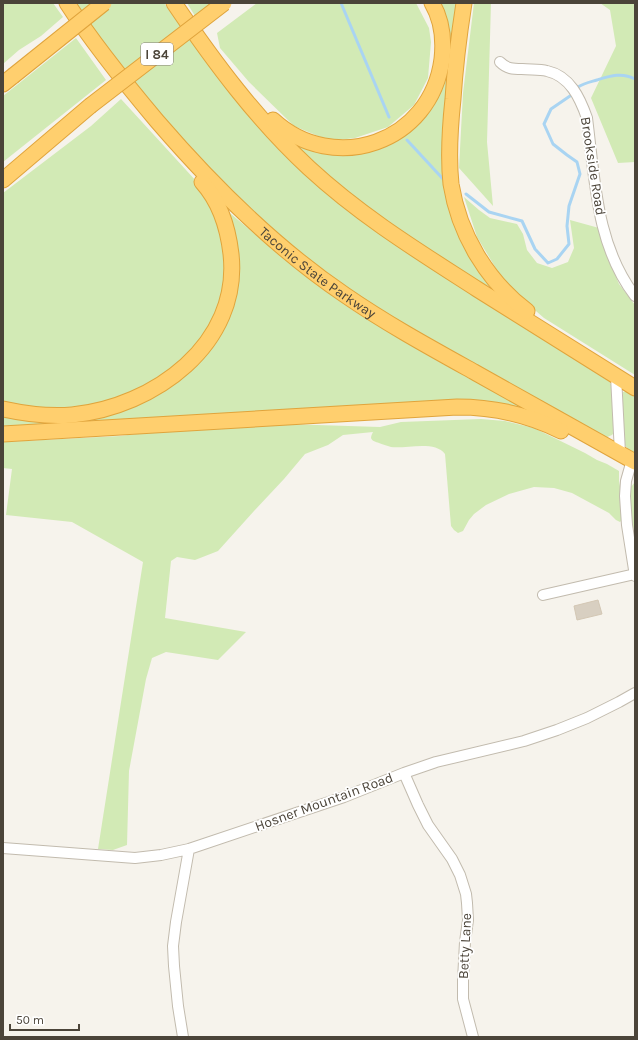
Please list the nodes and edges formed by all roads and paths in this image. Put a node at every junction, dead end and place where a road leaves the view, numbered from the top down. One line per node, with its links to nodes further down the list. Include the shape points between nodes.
1 (67, 3): 11 (highway, Taconic State Parkway, via 128,86)
2 (104, 3): 8 (highway, bridge)
3 (174, 3): 9 (highway)
4 (224, 3): 10 (highway, I 84, bridge)
5 (432, 3): 9 (highway, via 440,21 443,52 436,83 411,121 386,138 356,147 332,148 314,144 284,129 270,118 260,105)
6 (464, 3): 15 (highway, via 456,61 450,149 453,195 462,225 481,262 506,293 533,316 579,346)
7 (500, 62): 14 (street, Brookside Road, via 514,69 547,71 562,77 575,90 587,118 598,207 605,236 614,262)
8 (6, 80)
9 (245, 99): 15 (highway, via 304,163 360,211 415,249)
10 (90, 106): 12 (highway, I 84); 13 (highway)
11 (188, 157): 17 (highway, via 195,174 220,210 230,247 232,266 229,294 212,336 189,362 163,383 132,400 112,407 72,415 51,416); 19 (highway, Taconic State Parkway, via 265,232 344,295 400,331)
12 (3, 173)
13 (3, 180)
14 (635, 296)
15 (616, 376): 16 (highway); 19 (street)
16 (635, 388)
17 (3, 408)
18 (3, 434): 19 (highway, via 469,407 492,409 529,418 550,425 591,446)
19 (629, 458): 20 (street, via 625,488 626,514)
20 (635, 575): 21 (street)
21 (543, 595)
22 (635, 693): 23 (street, Hosner Mountain Road, via 586,718 550,732)
23 (404, 773): 25 (street, Hosner Mountain Road, via 344,797); 27 (street, Betty Lane, via 428,825 452,859 466,894 468,920 463,999)
24 (3, 848): 25 (street, Hosner Mountain Road, via 134,858)
25 (189, 849): 26 (street, via 173,946)
26 (183, 1037)
27 (473, 1037)

